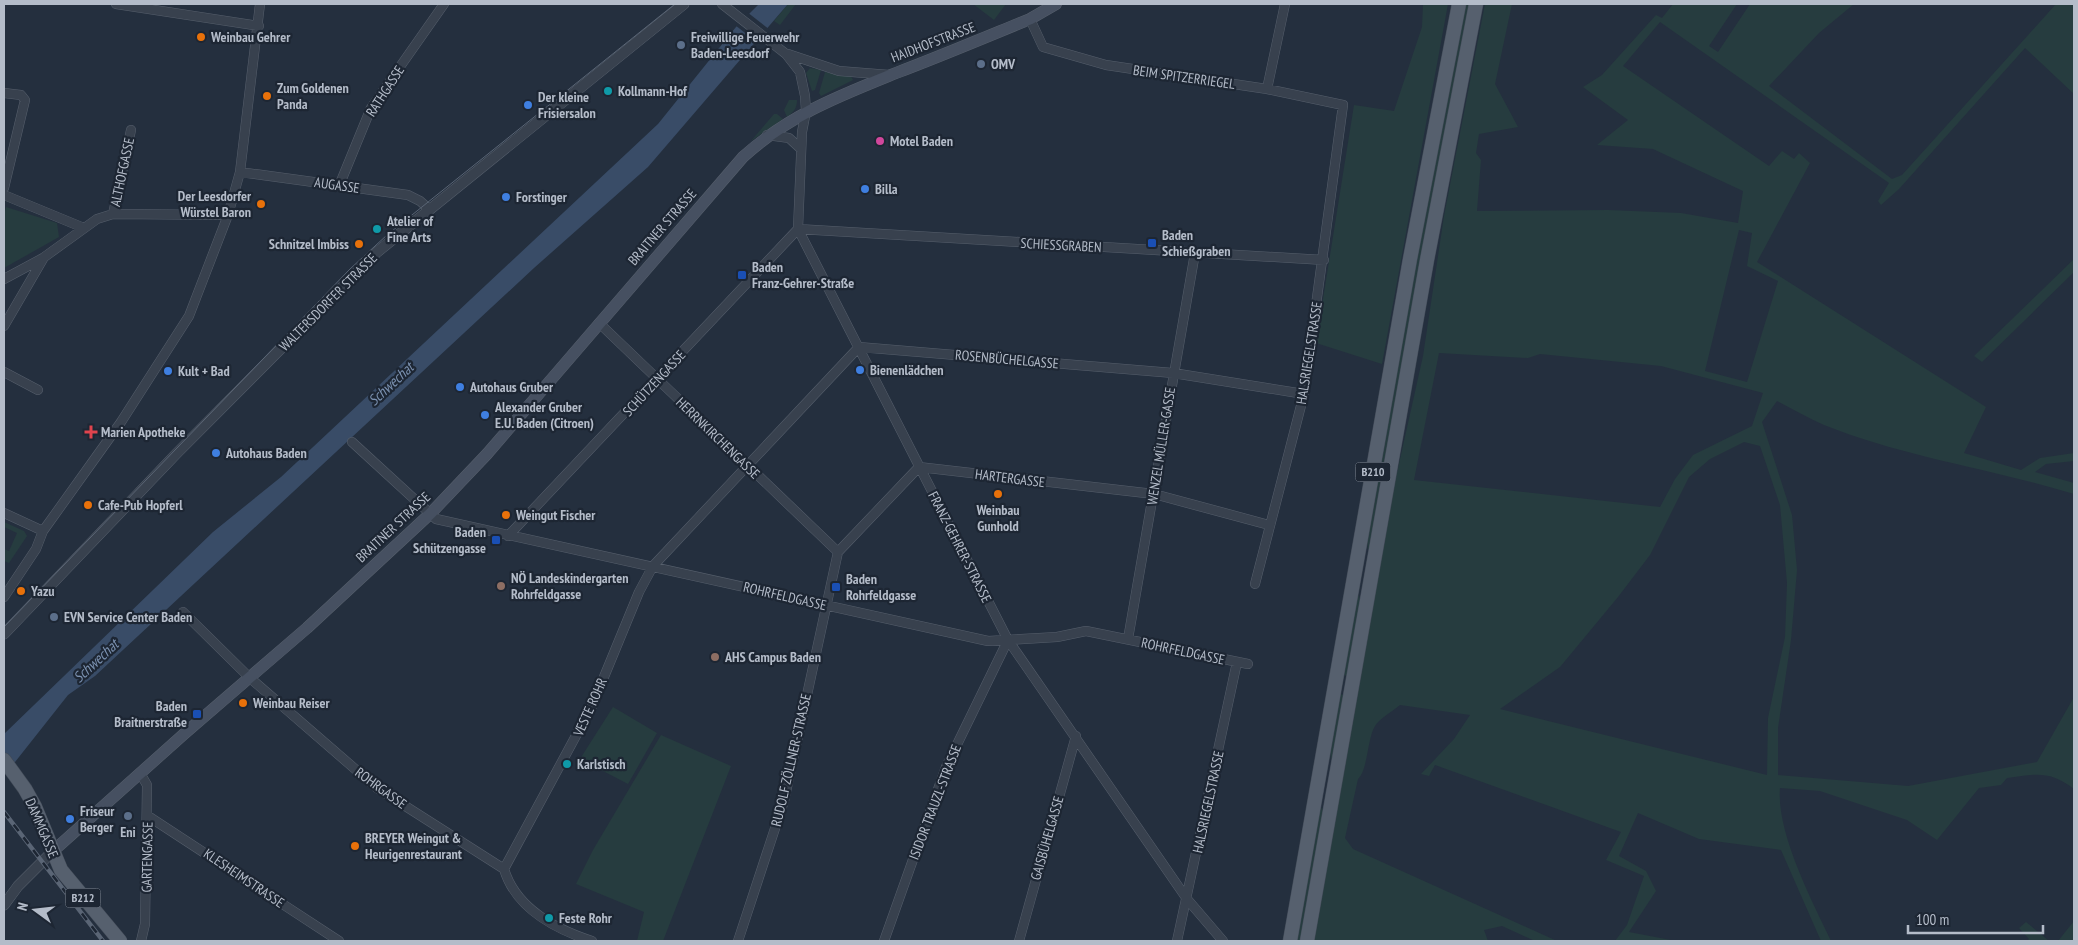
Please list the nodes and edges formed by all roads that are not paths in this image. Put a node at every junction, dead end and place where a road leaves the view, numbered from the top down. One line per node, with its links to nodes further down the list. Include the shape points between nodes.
1 (116, 4): 11 (street)
2 (260, 4): 11 (street)
3 (444, 4): 22 (street, RATHGASSE, via 371,108)
4 (683, 4): 25 (street, WALTERSDORFER STRASSE)
5 (722, 4): 12 (street)
6 (1056, 4): 10 (main road, HAIDHOFSTRASSE)
7 (1285, 4): 14 (street)
8 (1459, 4): 80 (main road, B210, via 1410,258)
9 (1476, 4): 81 (main road, B210, via 1427,260)
10 (1030, 19): 13 (main road, HAIDHOFSTRASSE); 14 (street, BEIM SPITZERRIEGEL, via 1043,47 1097,62)
11 (259, 26): 21 (street)
12 (786, 54): 13 (street, HAIDHOFSTRASSE, via 839,71); 16 (street, FRANZ-GEHRER-STRASSE, via 800,72)
13 (893, 75): 16 (main road, BRAITNER STRASSE)
14 (1267, 88): 17 (street, BEIM SPITZERRIEGEL, via 1344,105)
15 (4, 93): 23 (street, via 21,95 25,100)
16 (806, 111): 19 (main road, BRAITNER STRASSE); 20 (street, FRANZ-GEHRER-STRASSE)
17 (1343, 118): 32 (street, HALSRIEGELSTRASSE)
18 (131, 130): 26 (street, ALTHOFGASSE)
19 (767, 136): 20 (street, via 790,138); 34 (main road, BRAITNER STRASSE, via 744,157)
20 (801, 149): 29 (street, FRANZ-GEHRER-STRASSE)
21 (240, 172): 22 (street, AUGASSE); 27 (street)
22 (339, 186): 25 (street, AUGASSE, via 408,195)
23 (4, 188)
24 (4, 195): 28 (street)
25 (429, 209): 57 (street, WALTERSDORFER STRASSE, via 348,280)
26 (113, 214): 27 (street); 28 (street)
27 (228, 215): 49 (street, via 189,316 121,422)
28 (84, 228): 31 (street)
29 (798, 229): 30 (street, SCHIESSGRABEN); 36 (street, FRANZ-GEHRER-STRASSE); 39 (street, SCHÜTZENGASSE)
30 (1195, 253): 32 (street, SCHIESSGRABEN); 38 (street, WENZEL MÜLLER-GASSE)
31 (44, 258): 33 (street); 35 (street)
32 (1324, 260): 41 (street, HALSRIEGELSTRASSE)
33 (4, 279)
34 (599, 323): 39 (street, HERRNKIRCHENGASSE); 47 (main road, BRAITNER STRASSE)
35 (4, 326)
36 (859, 347): 38 (street, ROSENBÜCHELGASSE); 43 (street); 44 (street, FRANZ-GEHRER-STRASSE)
37 (4, 372): 40 (street)
38 (1173, 373): 41 (street, ROSENBÜCHELGASSE); 45 (street, WENZEL MÜLLER-GASSE)
39 (658, 379): 43 (street, HERRNKIRCHENGASSE); 50 (street, SCHÜTZENGASSE)
40 (38, 390)
41 (1304, 394): 48 (street, HALSRIEGELSTRASSE)
42 (352, 442): 47 (street, ROHRFELDGASSE)
43 (746, 466): 51 (street, HERRNKIRCHENGASSE); 52 (street)
44 (919, 467): 45 (street, HARTERGASSE); 51 (street); 59 (street, FRANZ-GEHRER-STRASSE)
45 (1154, 494): 48 (street, HARTERGASSE); 58 (street, WENZEL MÜLLER-GASSE)
46 (4, 513): 49 (street)
47 (431, 514): 50 (street, ROHRFELDGASSE, via 436,519); 62 (main road, BRAITNER STRASSE)
48 (1269, 525): 53 (street, HALSRIEGELSTRASSE)
49 (43, 531): 54 (street, via 36,549)
50 (508, 536): 52 (street, ROHRFELDGASSE)
51 (838, 552): 55 (street)
52 (653, 566): 55 (street, ROHRFELDGASSE); 68 (street, VESTE ROHR, via 592,706)
53 (1255, 584)
54 (4, 597)
55 (826, 605): 59 (street, ROHRFELDGASSE, via 988,641); 75 (street, RUDOLF ZÖLLNER-STRASSE, via 784,801)
56 (183, 612): 62 (street, ROHRGASSE)
57 (4, 634)
58 (1128, 639): 59 (street, ROHRFELDGASSE, via 1086,631 1057,637); 60 (street, ROHRFELDGASSE)
59 (1008, 640): 63 (street, FRANZ-GEHRER-STRASSE); 76 (street, ISIDOR TRAUZL-STRASSE, via 946,766)
60 (1237, 662): 61 (street, ROHRFELDGASSE); 69 (street, HALSRIEGELSTRASSE)
61 (1248, 664)
62 (250, 678): 65 (main road, BRAITNER STRASSE); 68 (street, ROHRGASSE, via 377,788)
63 (1076, 736): 69 (street, FRANZ-GEHRER-STRASSE); 77 (street, GAISBÜHELGASSE)
64 (8, 765): 67 (main road, DAMMGASSE / B212, via 35,807)
65 (140, 773): 66 (street, GARTENGASSE, via 147,785); 67 (main road, BRAITNER STRASSE)
66 (148, 816): 72 (street, GARTENGASSE, via 145,924); 73 (street, KLESHEIMSTRASSE)
67 (52, 852): 70 (street, BRAITNER STRASSE); 71 (main road, DAMMGASSE / B212, via 60,870)
68 (504, 869): 74 (street, ROHRGASSE, via 526,906 547,923)
69 (1187, 899): 78 (street, HALSRIEGELSTRASSE); 79 (street, FRANZ-GEHRER-STRASSE)
70 (4, 905)
71 (120, 941)
72 (141, 941)
73 (338, 941)
74 (592, 941)
75 (738, 941)
76 (884, 941)
77 (1018, 941)
78 (1177, 941)
79 (1223, 941)
80 (1290, 941)
81 (1307, 941)

